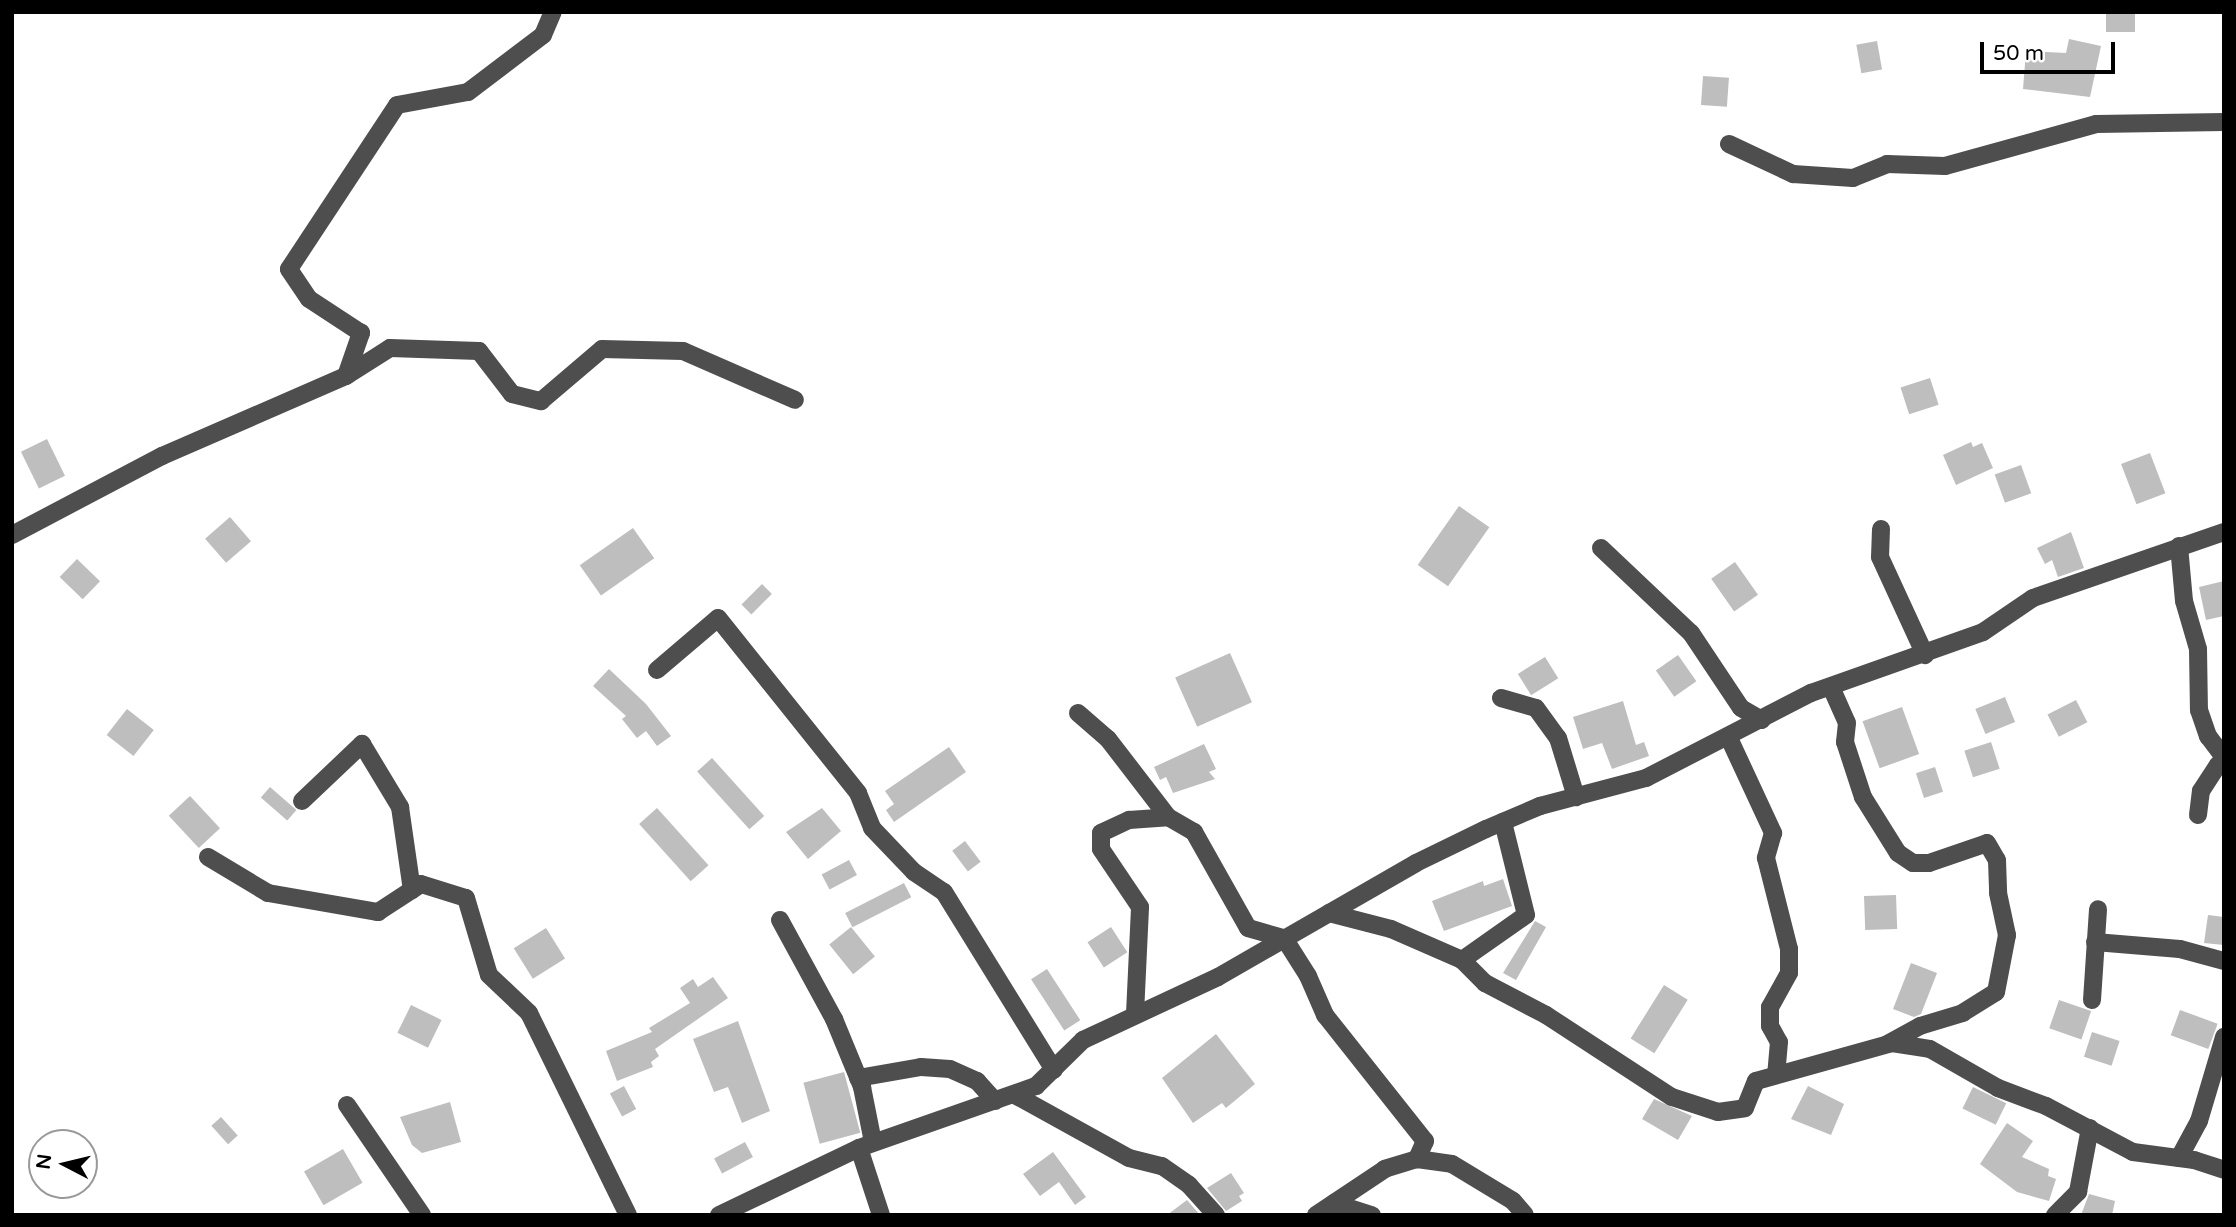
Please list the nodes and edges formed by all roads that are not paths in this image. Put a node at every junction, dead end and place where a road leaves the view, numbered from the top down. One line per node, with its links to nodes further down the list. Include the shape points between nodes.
1 (553, 12): 4 (street, via 543,35 468,92 397,105 289,270 309,299 361,333)
2 (2224, 122): 3 (street, via 2096,124 1945,166 1887,164 1853,178 1793,174)
3 (1730, 144)
4 (346, 376): 5 (street, via 390,348 480,351 513,394 541,401 602,349 683,351); 8 (street, via 162,456)
5 (795, 400)
6 (1881, 529): 11 (street, via 1880,557)
7 (2224, 532): 9 (street)
8 (12, 535)
9 (2179, 546): 11 (street, via 2033,598 1983,632); 18 (street, via 2184,601 2198,649 2199,710 2208,736)
10 (1601, 548): 16 (street, via 1691,633 1741,708)
11 (1925, 655): 13 (street)
12 (657, 670): 38 (street, via 718,618 858,793 872,828 914,872 944,892)
13 (1831, 687): 16 (street); 37 (street, via 1847,723 1845,742 1863,797 1898,853 1913,863 1929,863 1987,844 1997,860 2007,934 1996,992 1963,1013 1920,1026)
14 (1502, 698): 20 (street, via 1536,708 1558,737)
15 (1078, 713): 23 (street, via 1108,739)
16 (1762, 720): 17 (street)
17 (1729, 738): 20 (street, via 1646,778); 39 (street, via 1773,833 1766,858 1789,949 1789,973 1770,1007 1770,1026 1779,1042)
18 (2224, 757)
19 (2224, 766): 22 (street, via 2218,765 2201,791)
20 (1576, 797): 24 (street)
21 (302, 801): 26 (street, via 362,744 400,807)
22 (2198, 815)
23 (1168, 817): 30 (street, via 1194,832 1248,928); 35 (street, via 1129,820 1101,833 1101,849 1140,907)
24 (1503, 822): 28 (street, via 1416,863); 32 (street, via 1526,915)
25 (208, 857): 26 (street, via 268,893 378,912)
26 (412, 890): 51 (street, via 421,884 466,898 488,975 529,1013)
27 (2098, 909): 31 (street)
28 (1329, 913): 30 (street); 32 (street, via 1391,929)
29 (779, 920): 40 (street, via 834,1019)
30 (1284, 938): 35 (street, via 1218,977); 46 (street, via 1325,1015 1425,1141)
31 (2095, 942): 33 (street, via 2180,949); 34 (street)
32 (1462, 960): 39 (street, via 1485,983 1546,1015 1672,1097 1718,1112 1745,1108 1756,1082)
33 (2224, 961)
34 (2092, 1000)
35 (1135, 1014): 38 (street, via 1083,1040)
36 (2224, 1037): 47 (street, via 2199,1121)
37 (1888, 1044): 39 (street, via 1806,1071); 44 (street, via 1930,1049 1997,1088)
38 (1054, 1070): 41 (street)
39 (1776, 1074)
40 (858, 1078): 42 (street, via 922,1067 950,1069 977,1081); 45 (street)
41 (1015, 1095): 42 (street); 54 (street, via 1129,1158 1162,1166 1189,1185)
42 (995, 1101): 45 (street)
43 (346, 1105): 50 (street)
44 (2090, 1128): 47 (street, via 2133,1152); 58 (street, via 2078,1192)
45 (866, 1145): 52 (street); 53 (street)
46 (1417, 1158): 49 (street, via 1385,1170); 57 (street, via 1452,1164 1513,1201)
47 (2179, 1158): 48 (street)
48 (2224, 1170)
49 (1334, 1203): 55 (street); 56 (street)
50 (422, 1215)
51 (628, 1215)
52 (719, 1215)
53 (881, 1215)
54 (1216, 1215)
55 (1316, 1215)
56 (1371, 1215)
57 (1525, 1215)
58 (2055, 1215)

